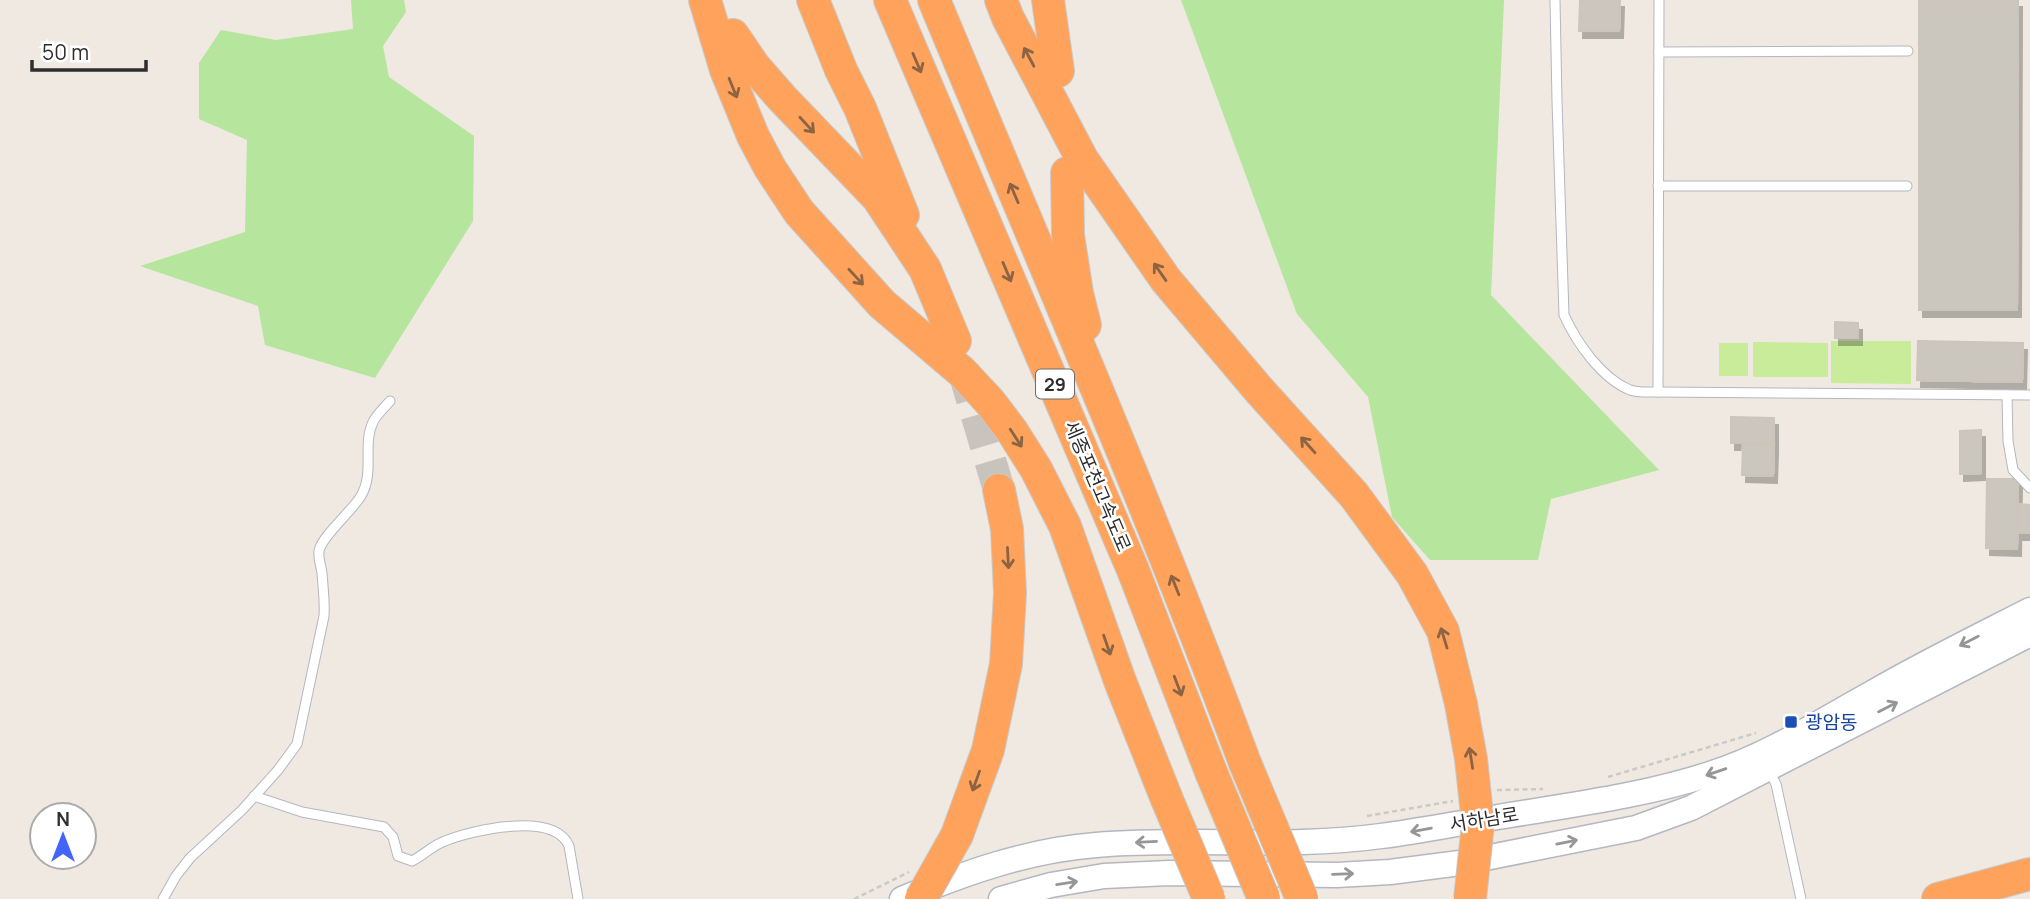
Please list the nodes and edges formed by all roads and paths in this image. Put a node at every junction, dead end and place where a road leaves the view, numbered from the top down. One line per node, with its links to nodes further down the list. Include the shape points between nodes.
1 (705, 0): 35 (highway, one-way to 35, bridge, via 726,70 753,135 799,212 882,304 990,402 1036,469 1065,526 1120,681)
2 (813, 0): 16 (highway)
3 (890, 0): 36 (highway, 세종포천고속도로 / 29, one-way to 36, bridge, via 1133,570)
4 (934, 0): 22 (highway, 세종포천고속도로 / 29, one-way to 4)
5 (1048, 0): 12 (highway)
6 (1555, 0): 18 (lane, via 1564,315 1612,381 1633,391)
7 (1659, 0): 10 (lane)
8 (1004, 6): 38 (highway, one-way to 8, bridge, via 1478,824 1471,759 1443,631 1412,573 1354,495 1166,280 1082,159)
9 (733, 35): 16 (highway, one-way to 16, via 782,98 878,198)
10 (1659, 51): 11 (lane); 14 (lane)
11 (1908, 51)
12 (1058, 71)
13 (1067, 173): 22 (highway, via 1068,235 1077,293)
14 (1658, 186): 15 (lane); 18 (lane)
15 (1907, 186)
16 (925, 268): 17 (highway)
17 (955, 341)
18 (1658, 392): 19 (lane)
19 (2007, 395): 20 (lane); 23 (lane, via 2013,470)
20 (2030, 396)
21 (390, 401): 28 (lane, via 370,432 369,471 362,495 319,550 324,616 297,744)
22 (1109, 422): 37 (highway, 세종포천고속도로 / 29, one-way to 22, bridge)
23 (2030, 488)
24 (999, 490): 33 (highway, one-way to 33, bridge, via 1007,529 1010,593 1006,664 988,750 957,835)
25 (2030, 610): 27 (main road, 서하남로, one-way to 27, via 1907,673)
26 (2030, 634): 27 (main road, 서하남로, one-way to 26)
27 (1764, 761): 32 (main road, 서하남로, one-way to 32, via 1587,803 1379,837 1093,845 953,877); 34 (main road, 서하남로, one-way to 27, via 1104,877 1337,875 1460,863 1636,828 1691,808); 39 (lane, via 1776,784)
28 (254, 796): 30 (lane, via 190,858); 31 (lane, via 302,812 384,827 393,837 398,856 412,861 443,841 477,832 522,826 550,830 569,846)
29 (2030, 874): 40 (highway)
30 (163, 899)
31 (578, 899)
32 (902, 899)
33 (920, 899)
34 (1000, 899)
35 (1209, 899)
36 (1264, 899)
37 (1302, 899)
38 (1470, 899)
39 (1801, 899)
40 (1938, 899)

